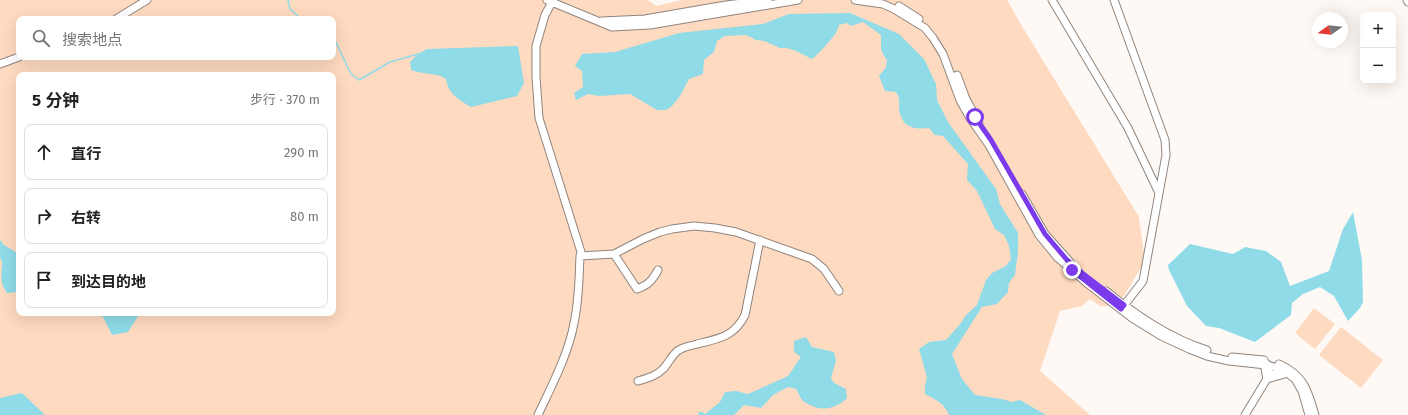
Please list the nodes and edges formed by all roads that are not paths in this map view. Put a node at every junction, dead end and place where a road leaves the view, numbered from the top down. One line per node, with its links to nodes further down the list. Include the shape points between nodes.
1 (147, 0): 9 (street)
2 (770, 0): 10 (street, via 645,19)
3 (798, 0): 10 (street, via 650,25 612,27)
4 (855, 0): 19 (street, via 883,4 925,28 943,54 960,100 989,145 1039,235 1057,257 1088,284)
5 (884, 0): 19 (street, via 911,13 935,34 950,59 975,117 1045,234 1067,260)
6 (1052, 0): 13 (street, via 1128,128)
7 (1114, 0): 13 (street, via 1165,140 1166,155)
8 (549, 1): 10 (street); 16 (street, via 536,46 539,118)
9 (121, 16)
10 (600, 21)
11 (16, 58): 12 (street)
12 (0, 64)
13 (1160, 193): 19 (street, via 1143,280)
14 (760, 240): 15 (street, via 736,232 694,226 660,232); 18 (street, via 812,258 824,269); 23 (street, via 745,315 741,323 723,338 678,350 653,377)
15 (614, 254): 16 (street); 17 (street, via 637,289 653,280)
16 (580, 256): 24 (street, via 574,324 562,360)
17 (658, 270)
18 (839, 291)
19 (1123, 307): 20 (street, via 1132,318 1189,349 1229,361); 27 (street, via 1163,331 1201,349 1234,357 1268,360 1289,368 1307,389)
20 (1266, 365): 21 (street); 22 (street)
21 (1286, 372): 22 (street); 26 (street, via 1295,379 1302,392)
22 (1268, 377): 25 (street)
23 (638, 381)
24 (538, 415)
25 (1245, 415)
26 (1309, 415)
27 (1315, 415)

